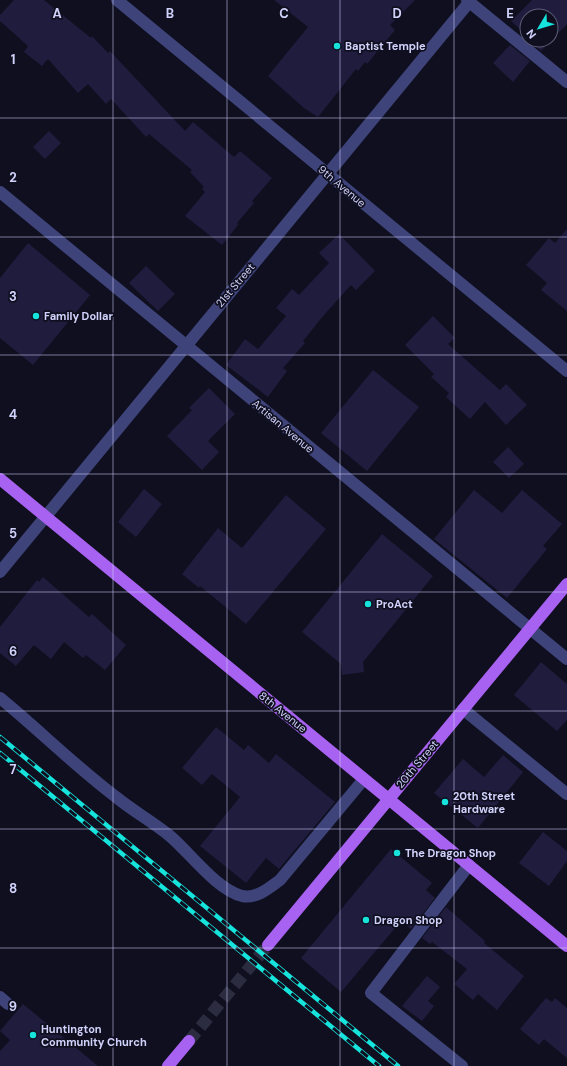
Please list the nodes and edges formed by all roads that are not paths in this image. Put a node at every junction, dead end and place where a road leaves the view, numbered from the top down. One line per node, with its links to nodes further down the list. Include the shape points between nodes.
1 (117, 0): 4 (street, 9th Avenue)
2 (469, 1): 3 (street); 4 (street, 21st Street)
3 (567, 82)
4 (328, 174): 6 (street, 21st Street); 7 (street, 9th Avenue)
5 (0, 192): 6 (street, Artisan Avenue)
6 (186, 345): 9 (street, 21st Street); 12 (street, Artisan Avenue)
7 (567, 371)
8 (0, 479): 9 (main road, 8th Avenue)
9 (44, 516): 10 (street, 21st Street); 16 (main road, 8th Avenue)
10 (0, 572)
11 (567, 584): 12 (main road, 20th Street)
12 (530, 629): 13 (street, Artisan Avenue); 15 (main road, 20th Street)
13 (567, 659)
14 (0, 698): 16 (street, via 116,797 171,837 219,883 243,896 254,896 266,891 280,880)
15 (463, 708): 17 (street); 18 (main road, 20th Street)
16 (364, 779): 18 (main road, 8th Avenue)
17 (567, 794)
18 (388, 799): 19 (main road, 8th Avenue); 20 (main road, 20th Street)
19 (469, 865): 21 (main road, 8th Avenue); 24 (street, via 371,992)
20 (268, 945)
21 (567, 946)
22 (189, 1040): 23 (main road)
23 (168, 1066)
24 (462, 1066)

